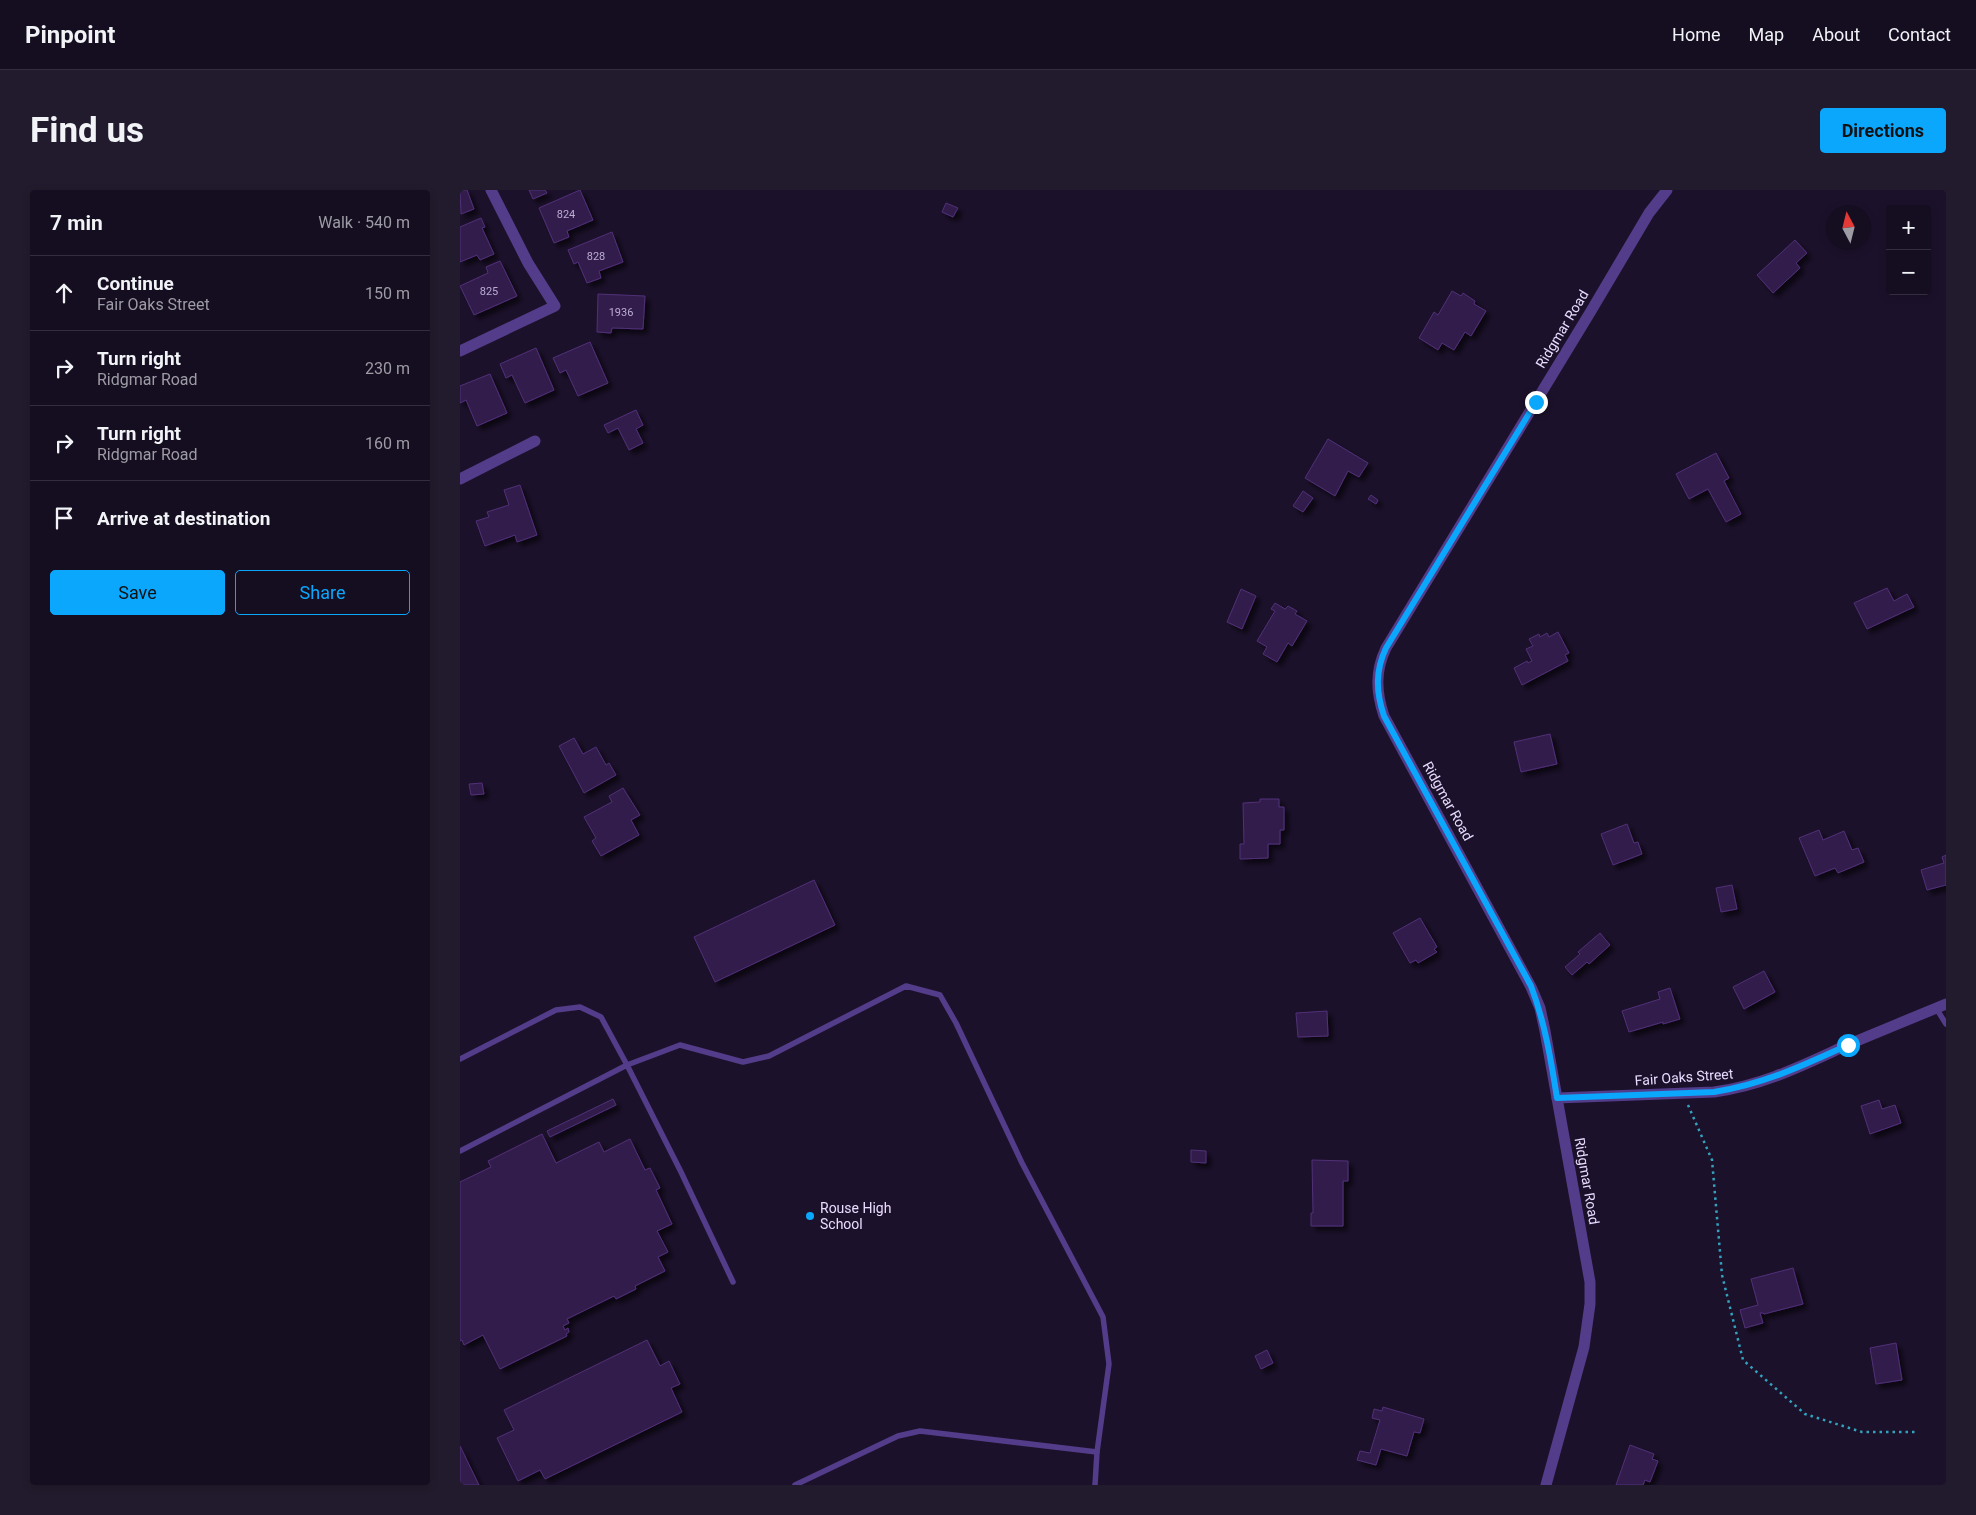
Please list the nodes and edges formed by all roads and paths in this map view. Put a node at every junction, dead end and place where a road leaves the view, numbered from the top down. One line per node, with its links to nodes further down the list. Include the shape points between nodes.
1 (491, 190): 3 (street, via 528,263 555,306)
2 (1667, 190): 11 (street, Ridgmar Road, via 1649,213 1386,648 1378,673 1378,699 1384,716 1531,986 1546,1031)
3 (460, 351)
4 (534, 442): 5 (street)
5 (460, 479)
6 (1941, 1006): 7 (lane); 10 (street, Fair Oaks Street, via 1760,1083)
7 (1946, 1024)
8 (460, 1059): 9 (lane, via 556,1010 580,1007 601,1018)
9 (628, 1065): 12 (lane); 13 (lane); 15 (lane, via 680,1045 743,1062 769,1056 906,986 940,995 1103,1318 1109,1364)
10 (1683, 1094): 11 (street, Fair Oaks Street); 14 (path, via 1712,1160 1722,1275 1743,1360 1804,1414 1862,1432)
11 (1557, 1098): 18 (street, Ridgmar Road, via 1590,1282 1590,1304 1584,1347)
12 (460, 1151)
13 (733, 1282)
14 (1918, 1432)
15 (1097, 1452): 16 (lane, via 920,1431 898,1436); 17 (lane)
16 (795, 1485)
17 (1094, 1485)
18 (1546, 1485)

